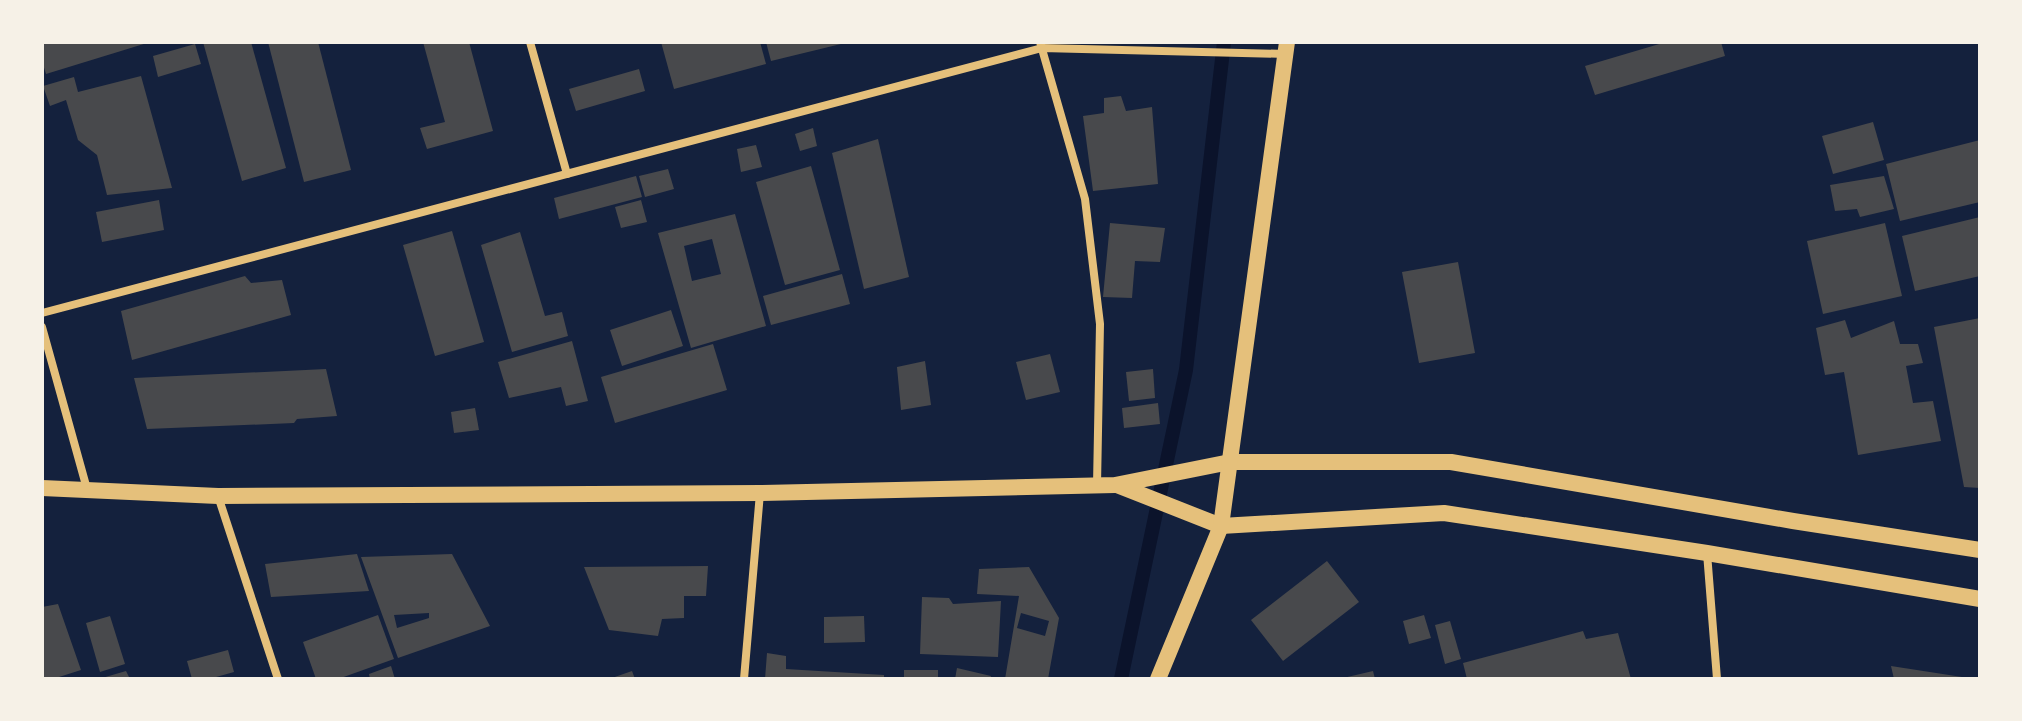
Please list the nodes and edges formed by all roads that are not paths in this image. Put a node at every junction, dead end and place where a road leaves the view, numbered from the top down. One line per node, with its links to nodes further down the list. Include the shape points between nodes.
1 (530, 42): 5 (street)
2 (1041, 45): 3 (street); 5 (street); 10 (street, via 1085,199 1100,324)
3 (1128, 46): 4 (street)
4 (1287, 48): 8 (main road)
5 (567, 174): 6 (street)
6 (42, 313)
7 (42, 327): 12 (street)
8 (1230, 462): 9 (main road); 15 (main road); 16 (main road, via 1451,462)
9 (1115, 485): 10 (main road); 15 (main road)
10 (1097, 486): 13 (main road)
11 (42, 488): 12 (main road)
12 (87, 490): 14 (main road)
13 (760, 493): 14 (main road); 20 (street)
14 (218, 496): 19 (street)
15 (1221, 526): 17 (main road, via 1444,513); 21 (main road)
16 (1980, 550)
17 (1707, 553): 18 (main road); 22 (street)
18 (1980, 599)
19 (278, 679)
20 (744, 679)
21 (1158, 679)
22 (1717, 679)

